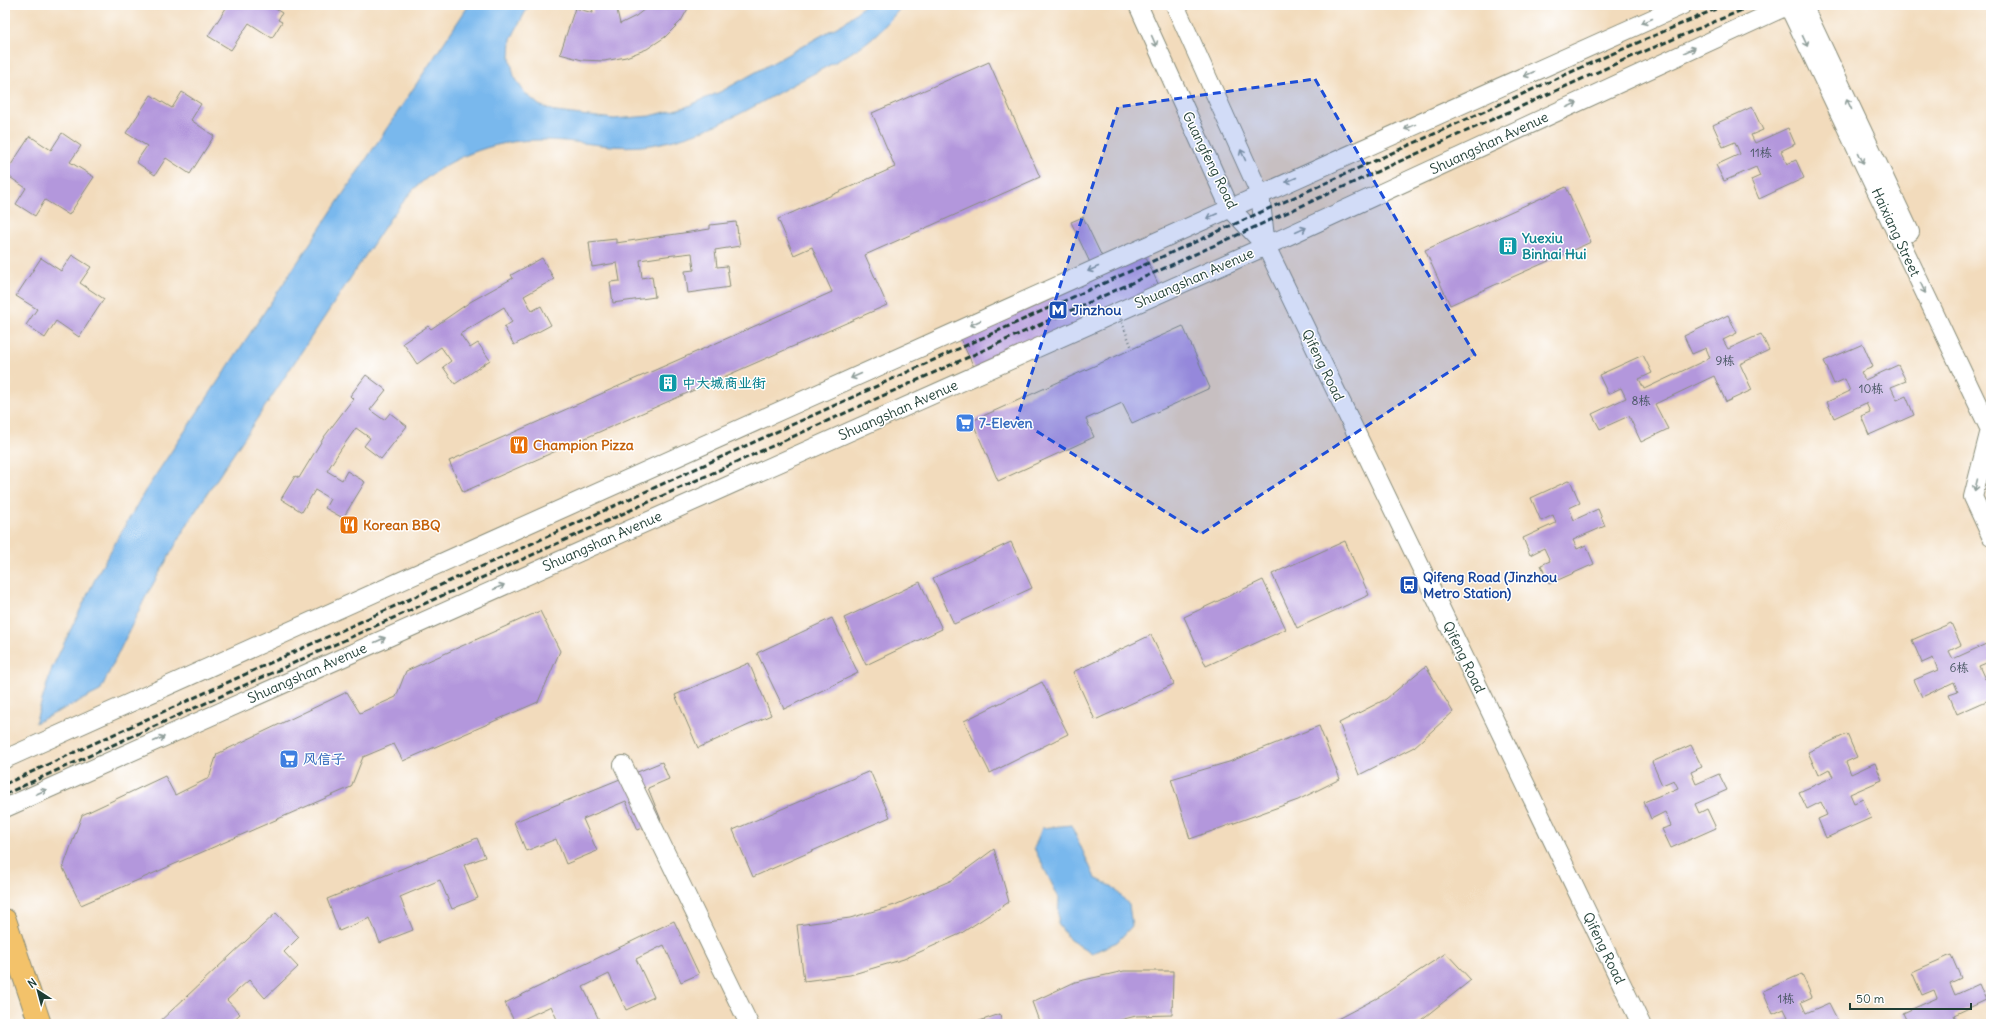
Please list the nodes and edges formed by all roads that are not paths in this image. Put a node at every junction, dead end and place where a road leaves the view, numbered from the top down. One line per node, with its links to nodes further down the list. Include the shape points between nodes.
1 (1138, 5): 7 (street, Guangfeng Road, one-way to 7)
2 (1175, 5): 6 (street, Guangfeng Road, one-way to 2)
3 (1683, 5): 6 (street, one-way to 6)
4 (1788, 5): 8 (street, Shuangshan Avenue, one-way to 4); 10 (street, Haixiang Street, one-way to 10, via 1990,430)
5 (1803, 5): 9 (street, Haixiang Street, one-way to 5)
6 (1260, 194): 7 (street); 8 (street, Guangfeng Road)
7 (1230, 208): 8 (street, Guangfeng Road); 12 (street, one-way to 12)
8 (1266, 246): 14 (street, Shuangshan Avenue, one-way to 8); 18 (street, Qifeng Road)
9 (1991, 405)
10 (1987, 458): 11 (street, Haixiang Street, one-way to 11, via 1973,497)
11 (1991, 536)
12 (5, 759)
13 (623, 765): 17 (street)
14 (5, 808)
15 (5, 920): 16 (main road)
16 (40, 1024)
17 (750, 1024)
18 (1641, 1024)

